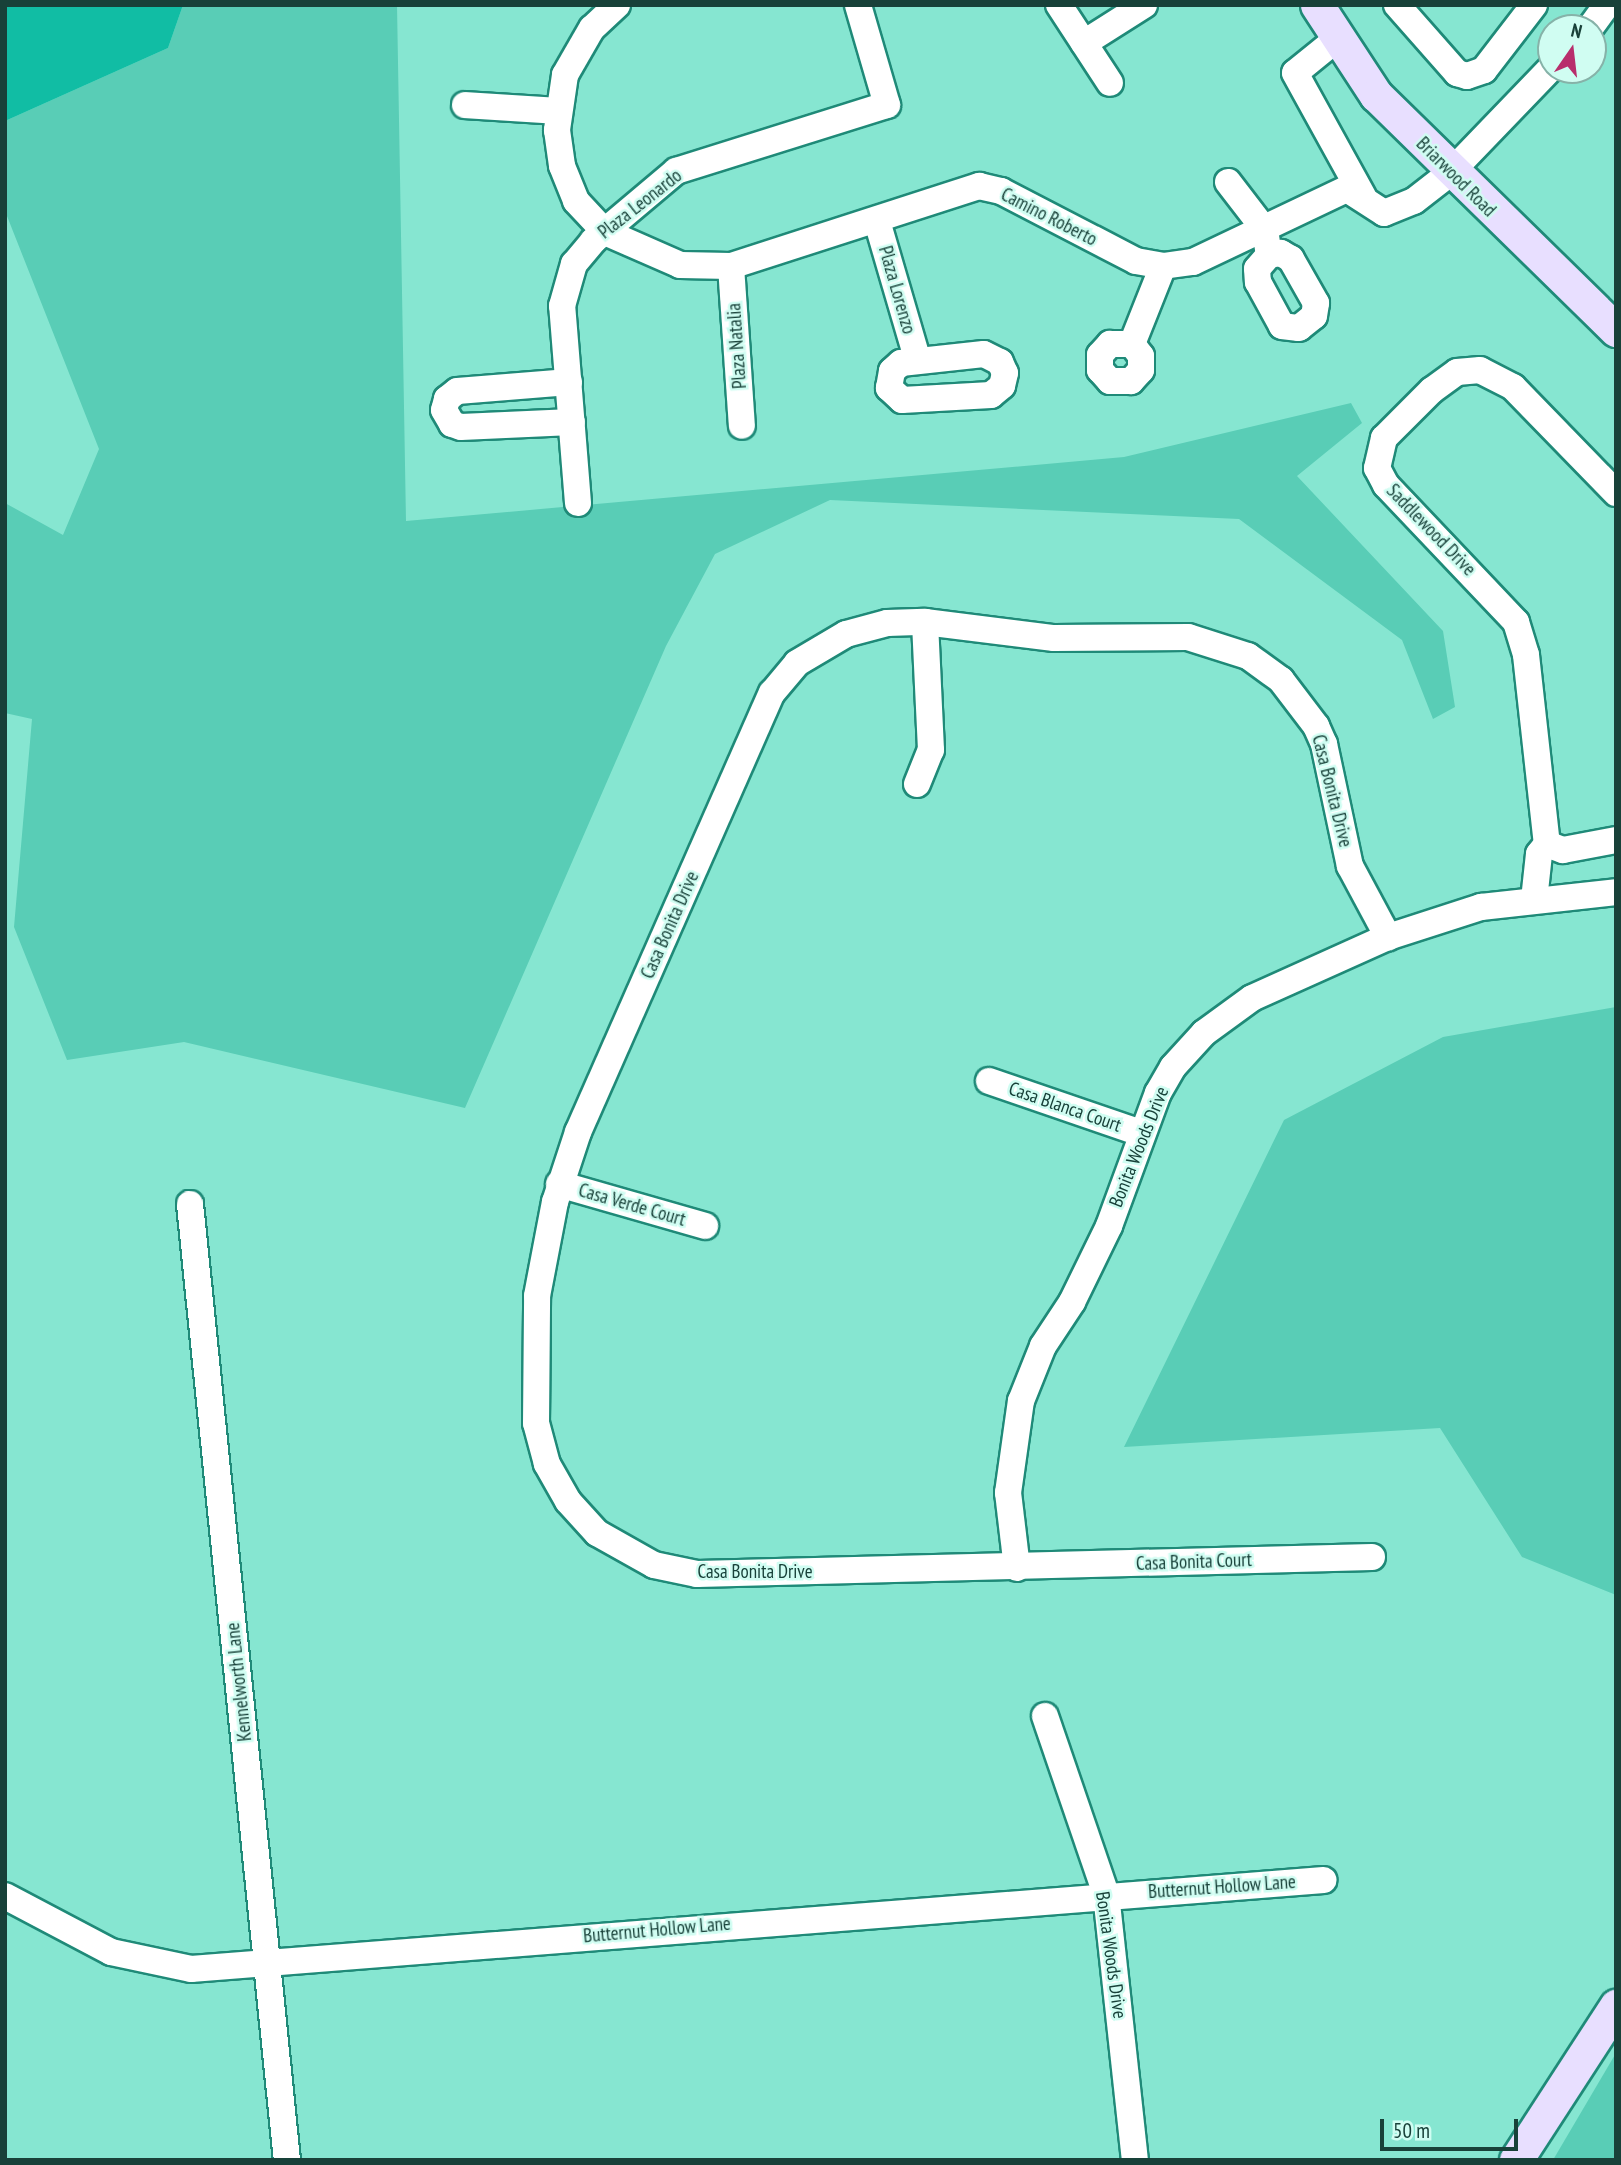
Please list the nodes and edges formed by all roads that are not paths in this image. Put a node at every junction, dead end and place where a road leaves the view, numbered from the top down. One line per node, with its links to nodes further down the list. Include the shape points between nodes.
1 (617, 5): 13 (street, via 581,43 565,75)
2 (858, 5): 18 (street, Plaza Leonardo, via 887,105 676,171)
3 (1059, 5): 9 (street)
4 (1144, 5): 9 (street)
5 (1317, 5): 8 (main road, Briarwood Road)
6 (1397, 5): 7 (street, via 1457,74 1466,76 1484,69)
7 (1534, 5)
8 (1338, 38): 14 (main road, Briarwood Road, via 1376,95); 16 (street, via 1295,73)
9 (1084, 43): 10 (street)
10 (1110, 83)
11 (1537, 83): 14 (street)
12 (465, 105): 13 (street)
13 (558, 111): 18 (street, via 559,148 568,184 576,201)
14 (1450, 173): 16 (street, Camino Roberto, via 1414,201 1384,213); 22 (main road, Briarwood Road)
15 (1228, 182): 19 (street)
16 (1363, 196): 19 (street, Camino Roberto, via 1346,189 1320,198)
17 (877, 221): 20 (street, Camino Roberto); 21 (street, Camino Roberto, via 979,186 1001,191 1136,261); 24 (street, Plaza Lorenzo)
18 (605, 232): 20 (street, Camino Roberto, via 680,265); 25 (street, Plaza Leonardo, via 582,251 564,292)
19 (1267, 242): 21 (street, Camino Roberto)
20 (731, 266): 27 (street, Plaza Natalia)
21 (1163, 266): 23 (street)
22 (1616, 330)
23 (1132, 344)
24 (917, 358)
25 (569, 382): 26 (street, Plaza Leonardo); 26 (street, via 457,391 447,399 444,411 448,421 461,427)
26 (572, 422): 29 (street, Plaza Leonardo)
27 (742, 426)
28 (1616, 493): 33 (street, Saddlewood Drive, via 1513,387 1480,370 1446,377 1384,438 1378,459 1377,468 1386,485 1516,622 1526,655)
29 (578, 503)
30 (925, 622): 31 (street, via 931,750); 36 (street, Casa Bonita Drive, via 1054,638 1188,637 1228,647 1266,668 1294,694 1316,726 1324,744 1350,866); 39 (street, Casa Bonita Drive, via 869,626 832,640 797,663 772,693)
31 (917, 784)
32 (1616, 840): 33 (street, via 1563,850)
33 (1547, 844): 35 (street, via 1539,853)
34 (1616, 892): 35 (street, Bonita Woods Drive)
35 (1534, 900): 36 (street, Bonita Woods Drive, via 1454,912)
36 (1388, 937): 38 (street, Bonita Woods Drive, via 1252,998 1205,1033 1173,1067)
37 (989, 1081): 38 (street, Casa Blanca Court)
38 (1142, 1133): 43 (street, Bonita Woods Drive, via 1109,1226 1072,1302 1043,1346 1021,1401 1008,1493)
39 (559, 1185): 41 (street, Casa Verde Court); 43 (street, Casa Bonita Drive, via 537,1296 536,1423 556,1483 597,1533 634,1557 697,1574)
40 (190, 1204): 48 (street, Kennelworth Lane)
41 (705, 1226)
42 (1371, 1557): 43 (street, Casa Bonita Court)
43 (1017, 1568)
44 (1045, 1716): 46 (street, Bonita Woods Drive)
45 (1324, 1880): 46 (street, Butternut Hollow Lane)
46 (1106, 1894): 48 (street, Butternut Hollow Lane); 51 (street, Bonita Woods Drive)
47 (5, 1896): 48 (street, Butternut Hollow Lane, via 111,1952 191,1969)
48 (267, 1964): 50 (street, Kennelworth Lane)
49 (1616, 2006): 52 (main road)
50 (286, 2160)
51 (1135, 2160)
52 (1516, 2160)

